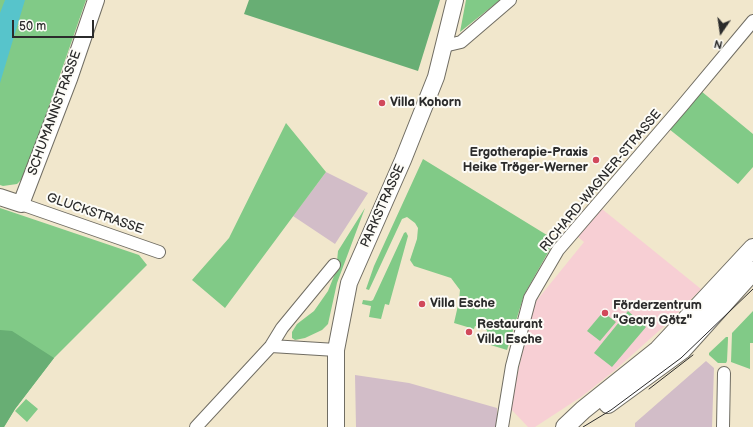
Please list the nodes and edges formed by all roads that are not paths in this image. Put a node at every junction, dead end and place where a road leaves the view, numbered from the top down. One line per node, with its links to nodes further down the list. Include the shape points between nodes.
1 (96, 0): 7 (street, SCHUMANNSTRASSE)
2 (455, 0): 5 (street, PARKSTRASSE)
3 (510, 0): 5 (street, via 461,42)
4 (753, 21): 17 (street, RICHARD-WAGNER-STRASSE, via 558,250 530,298 512,366)
5 (444, 46): 13 (street, PARKSTRASSE, via 436,77 403,160 349,283)
6 (0, 196): 7 (street)
7 (21, 204): 9 (street, GLUCKSTRASSE)
8 (753, 248): 18 (main road, via 658,350)
9 (159, 252)
10 (334, 265): 12 (street, via 282,328)
11 (753, 271): 19 (main road, via 682,350 588,418)
12 (271, 346): 13 (street); 15 (street)
13 (336, 350): 16 (street, PARKSTRASSE)
14 (724, 374): 20 (street)
15 (196, 427)
16 (336, 427)
17 (502, 427)
18 (565, 427)
19 (570, 427)
20 (723, 427)

